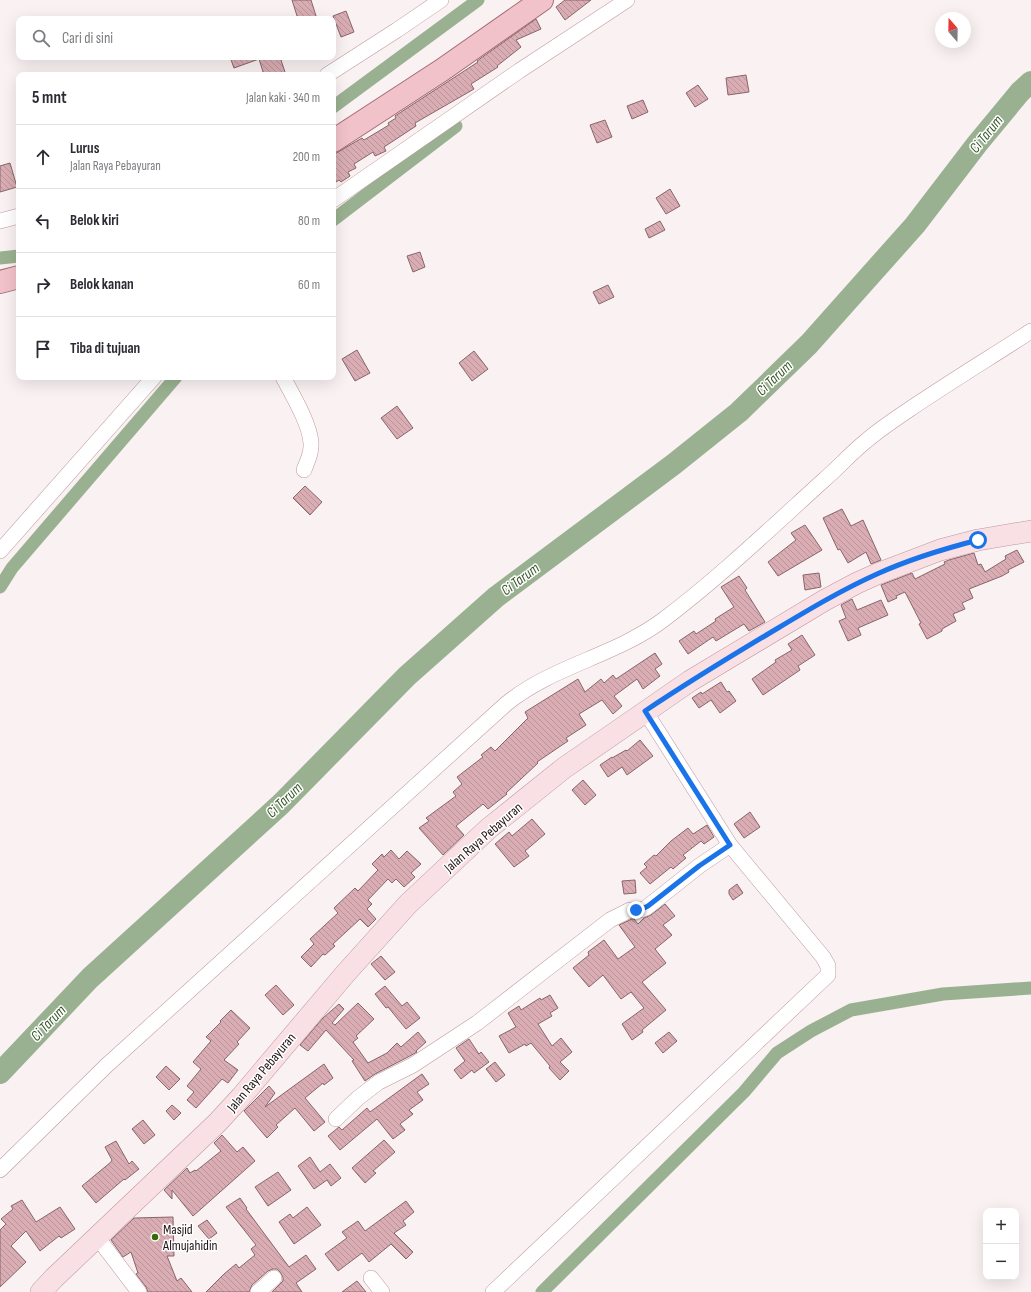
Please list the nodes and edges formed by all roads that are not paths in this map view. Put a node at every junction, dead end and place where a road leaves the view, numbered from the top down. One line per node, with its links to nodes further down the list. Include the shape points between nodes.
1 (442, 0): 4 (street)
2 (542, 0): 5 (main road, via 442,70)
3 (627, 0): 6 (street, via 519,71)
4 (332, 72)
5 (336, 139)
6 (336, 198)
7 (16, 217): 8 (street)
8 (0, 221)
9 (16, 279): 10 (main road)
10 (0, 282)
11 (1031, 331): 20 (street, via 928,397 857,448 736,559 650,630 591,660 531,686 506,704 106,1066)
12 (151, 380): 16 (street)
13 (284, 380): 14 (street, via 310,434 310,452)
14 (304, 470)
15 (1031, 531): 17 (main road, Jalan Raya Pebayuran, via 978,540 940,550 877,574 825,600)
16 (0, 551)
17 (645, 711): 18 (street); 21 (main road, Jalan Raya Pebayuran, via 564,768 488,829 408,904 345,974 242,1097)
18 (730, 845): 19 (street, via 646,908 630,910 610,920 477,1023 414,1065 379,1082); 28 (street, via 823,957 828,966 828,975)
19 (336, 1119)
20 (0, 1170)
21 (97, 1237): 24 (main road, Jalan Raya Pebayuran); 25 (street)
22 (274, 1278): 26 (street)
23 (371, 1278): 27 (street)
24 (41, 1292)
25 (139, 1292)
26 (258, 1292)
27 (382, 1292)
28 (493, 1292)

